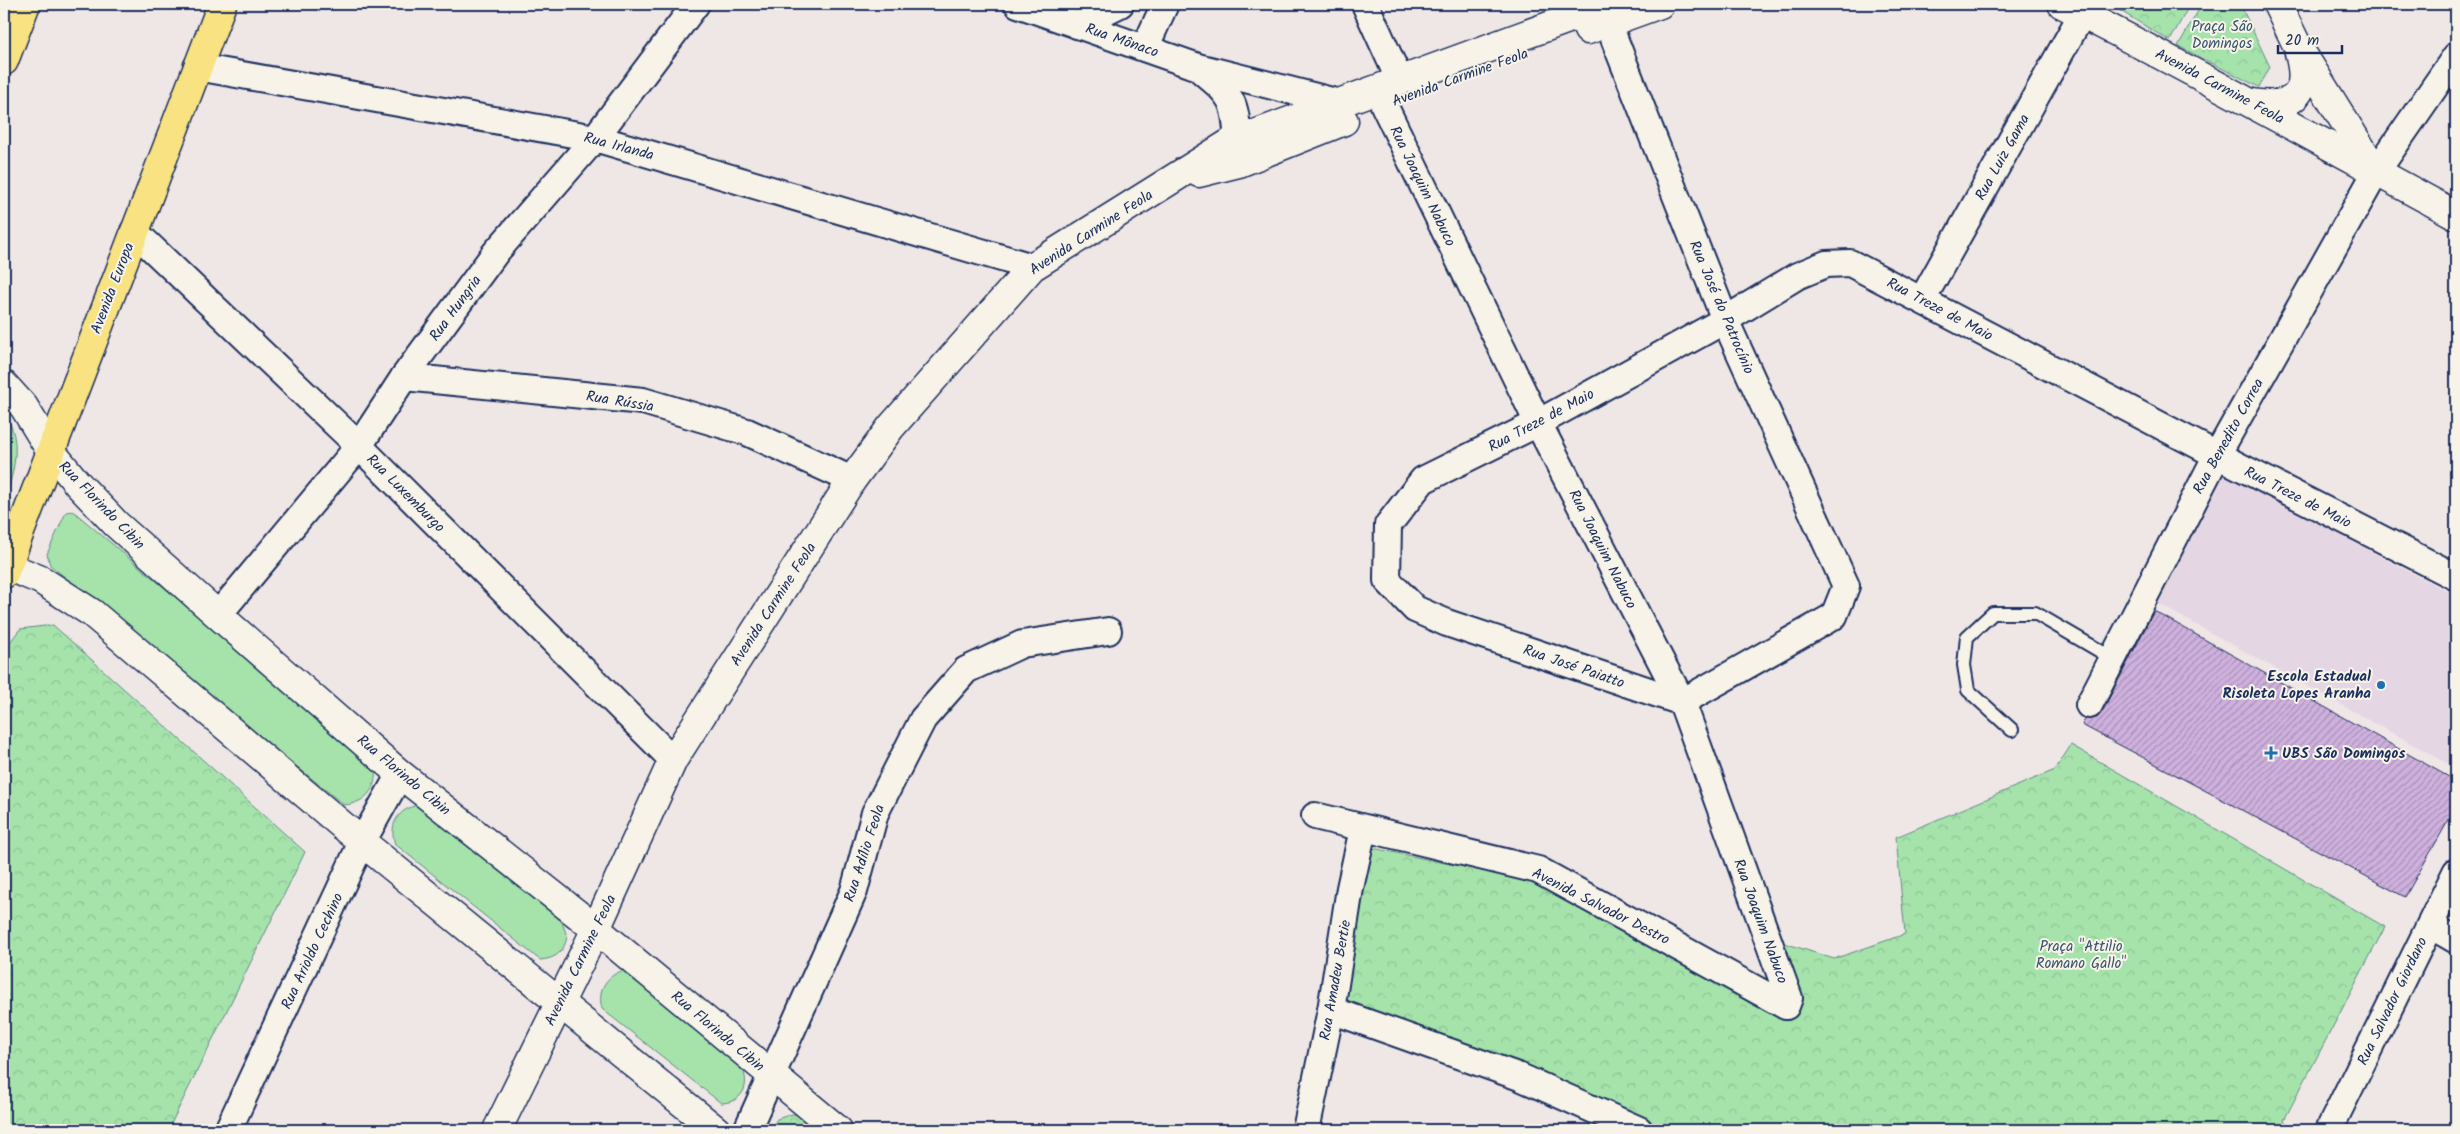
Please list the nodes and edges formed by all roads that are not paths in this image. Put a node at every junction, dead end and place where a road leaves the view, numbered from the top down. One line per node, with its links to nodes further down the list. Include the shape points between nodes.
1 (26, 4): 16 (main road)
2 (222, 4): 17 (main road, Avenida Europa)
3 (696, 4): 23 (street, Rua Hungria)
4 (1018, 4): 12 (street, Rua Mônaco)
5 (1120, 4): 12 (street)
6 (1165, 4): 14 (street)
7 (1365, 4): 19 (street)
8 (1660, 4): 11 (main road, Avenida Carmine Feola)
9 (2277, 4): 13 (main road)
10 (2072, 9): 21 (main road, Avenida Carmine Feola); 30 (street, Rua Luiz Gama)
11 (1609, 13): 19 (main road, Avenida Carmine Feola); 22 (main road, Avenida Carmine Feola); 31 (street, Rua José do Patrocínio)
12 (1077, 25): 14 (street, Rua Mônaco)
13 (2298, 47): 21 (main road, via 2303,66 2301,90 2283,104); 25 (main road)
14 (1145, 48): 18 (street, Rua Mônaco)
15 (2456, 56): 25 (street, Rua Benedito Correa)
16 (4, 62)
17 (197, 67): 23 (street, Rua Irlanda); 28 (main road, Avenida Europa)
18 (1198, 67): 20 (street, Rua Mônaco); 24 (street, Rua Mônaco, via 1227,92 1233,102)
19 (1400, 81): 20 (main road, Avenida Carmine Feola)
20 (1340, 103): 24 (main road, Avenida Carmine Feola)
21 (2253, 103): 25 (main road, Avenida Carmine Feola)
22 (1384, 105): 26 (main road, Avenida Carmine Feola, via 1239,163); 34 (street, Rua Joaquim Nabuco)
23 (595, 138): 29 (street, Rua Irlanda); 32 (street, Rua Hungria, via 496,252)
24 (1238, 141): 26 (main road, Avenida Carmine Feola)
25 (2376, 172): 27 (main road, Avenida Carmine Feola); 37 (street, Rua Benedito Correa)
26 (1175, 178): 29 (main road, Avenida Carmine Feola)
27 (2456, 215)
28 (134, 231): 35 (street, Rua Luxemburgo); 36 (main road, Avenida Europa)
29 (1032, 267): 38 (main road, Avenida Carmine Feola, via 891,428)
30 (1922, 300): 31 (street, Rua Treze de Maio, via 1850,263 1826,264 1797,276); 37 (street, Rua Treze de Maio)
31 (1725, 320): 34 (street, Rua Treze de Maio); 45 (street, Rua José do Patrocínio, via 1846,586 1834,616)
32 (404, 377): 35 (street, Rua Hungria); 38 (street, Rua Rússia, via 643,402 748,432)
33 (4, 386): 36 (main road, Rua Florindo Cibin, via 24,407)
34 (1538, 423): 39 (street, Rua Treze de Maio); 45 (street, Rua Joaquim Nabuco)
35 (359, 446): 42 (street, Rua Hungria); 48 (street, Rua Luxemburgo)
36 (50, 450): 40 (main road, Avenida Europa); 42 (main road, Rua Florindo Cibin, via 116,524)
37 (2217, 455): 41 (street, Rua Treze de Maio); 44 (street, Rua Benedito Correa)
38 (852, 480): 48 (main road, Avenida Carmine Feola)
39 (1423, 480): 45 (street, Rua José Paiatto, via 1388,525 1387,580 1415,609 1447,623)
40 (5, 570): 52 (main road, via 41,580 92,613)
41 (2456, 577)
42 (218, 615): 49 (main road, Rua Florindo Cibin)
43 (1108, 631): 60 (street, Rua Adílio Feola, via 1022,644 966,670 923,719 876,813 854,891)
44 (2112, 658): 46 (street, Rua Benedito Correa); 47 (lane, via 2035,612 1993,613 1967,637 1964,664 1968,690)
45 (1682, 702): 58 (street, Rua Joaquim Nabuco, via 1789,998)
46 (2088, 705)
47 (2012, 730)
48 (673, 760): 55 (main road, Avenida Carmine Feola)
49 (400, 774): 52 (street, Rua Arioldo Cechino); 55 (main road, Rua Florindo Cibin)
50 (1315, 816): 51 (street, Avenida Salvador Destro)
51 (1363, 829): 58 (street, Avenida Salvador Destro, via 1538,870); 59 (street, Rua Amadeu Bertie, via 1350,888)
52 (362, 842): 57 (main road); 61 (street, Rua Arioldo Cechino)
53 (2456, 872): 54 (street, Rua Salvador Giordano)
54 (2430, 925): 56 (street); 68 (street, Rua Salvador Giordano)
55 (596, 929): 57 (main road, Avenida Carmine Feola); 60 (main road, Rua Florindo Cibin)
56 (2456, 940)
57 (559, 1005): 62 (main road, Avenida Carmine Feola); 63 (main road)
58 (1786, 1006)
59 (1331, 1010): 66 (street, Rua Amadeu Bertie); 67 (street, via 1520,1077)
60 (772, 1075): 64 (street, Rua Adílio Feola); 65 (main road, Rua Florindo Cibin)
61 (228, 1130)
62 (497, 1130)
63 (716, 1130)
64 (747, 1130)
65 (838, 1130)
66 (1306, 1130)
67 (1638, 1130)
68 (2329, 1130)

